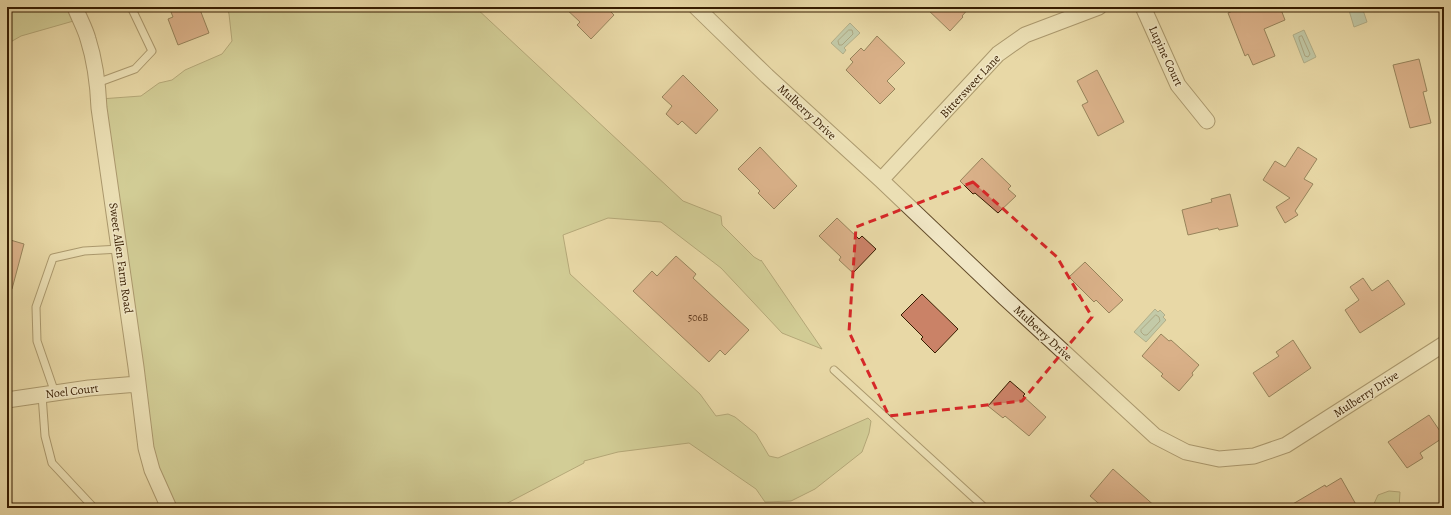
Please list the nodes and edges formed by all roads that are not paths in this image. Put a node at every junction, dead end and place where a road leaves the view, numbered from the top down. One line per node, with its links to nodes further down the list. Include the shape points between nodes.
1 (75, 7): 6 (street, Sweet Allen Farm Road, via 88,38)
2 (131, 7): 6 (lane, via 152,51 135,69)
3 (696, 7): 8 (street, Mulberry Drive)
4 (1099, 7): 8 (street, Bittersweet Lane, via 1025,36 998,54)
5 (1143, 7): 7 (street, Lupine Court, via 1178,85)
6 (97, 83): 9 (street, Sweet Allen Farm Road)
7 (1207, 121)
8 (881, 180): 10 (street, Mulberry Drive, via 1155,436 1186,452 1219,459 1254,456 1286,445)
9 (120, 249): 12 (street, Sweet Allen Farm Road); 13 (lane, via 84,251 53,258 36,307 37,341)
10 (1444, 344)
11 (834, 370): 17 (lane)
12 (138, 384): 13 (street, Noel Court); 16 (street, Sweet Allen Farm Road, via 146,448 152,470)
13 (49, 394): 14 (street, Noel Court); 15 (lane, via 45,436 52,463)
14 (7, 400)
15 (94, 508)
16 (169, 508)
17 (985, 508)

